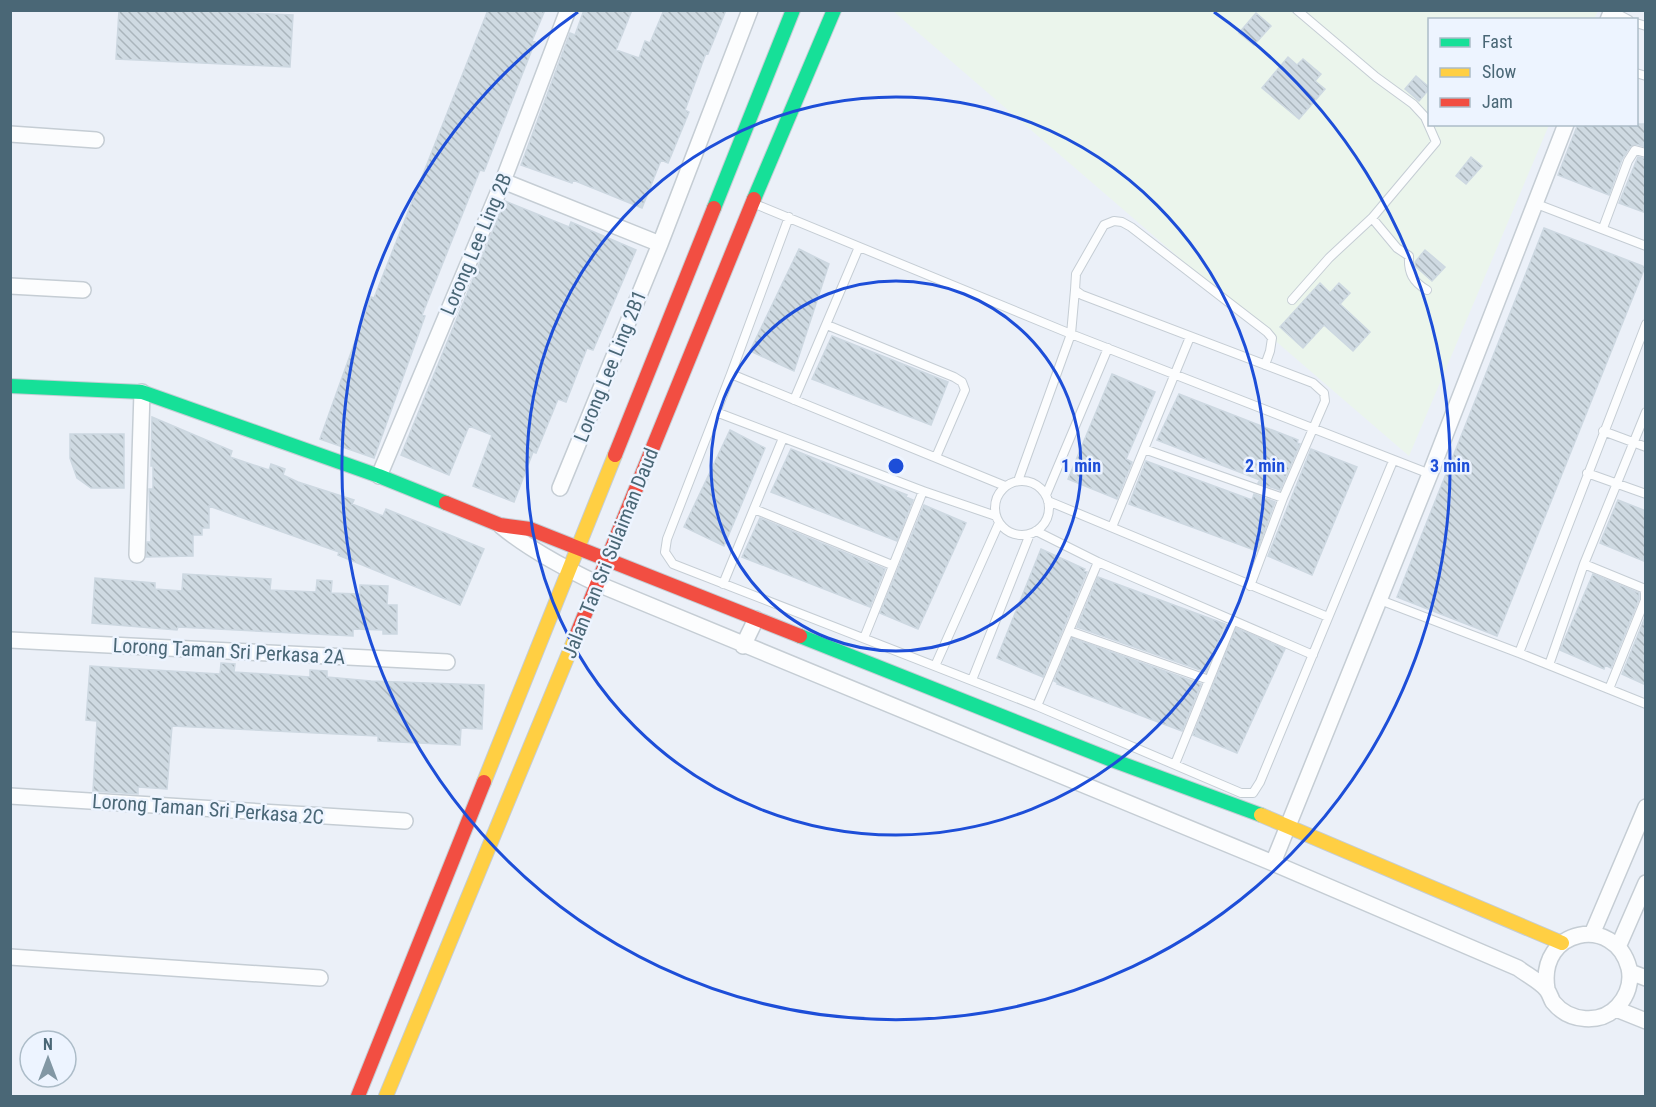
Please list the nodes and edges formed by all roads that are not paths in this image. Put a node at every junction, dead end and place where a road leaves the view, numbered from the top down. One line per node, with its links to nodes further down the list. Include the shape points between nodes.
1 (568, 10): 12 (street, Lorong Lee Ling 2B)
2 (750, 10): 18 (street, Lorong Lee Ling 2B1)
3 (793, 10): 63 (main road, Jalan Tan Sri Sulaiman Daud)
4 (834, 10): 13 (main road, Jalan Tan Sri Sulaiman Daud)
5 (1297, 10): 6 (lane, via 1413,104)
6 (1428, 123)
7 (1430, 126): 16 (lane, via 1436,142)
8 (1565, 126): 14 (street)
9 (10, 134): 10 (street)
10 (96, 140)
11 (1646, 153): 17 (lane, via 1635,150 1628,161)
12 (503, 181): 18 (street); 49 (street, Lorong Lee Ling 2B)
13 (752, 203): 15 (lane); 65 (main road, Jalan Tan Sri Sulaiman Daud)
14 (1534, 203): 17 (lane); 48 (street)
15 (789, 217): 20 (lane); 32 (lane)
16 (1372, 218): 24 (lane, via 1397,248 1409,256 1412,278); 25 (lane)
17 (1603, 228): 19 (lane)
18 (660, 244): 53 (street, Lorong Lee Ling 2B1)
19 (1646, 246)
20 (859, 247): 27 (lane); 28 (lane)
21 (10, 286): 22 (street)
22 (83, 290)
23 (1075, 290): 28 (lane); 29 (lane); 31 (lane, via 1076,274 1104,225 1122,222 1267,332 1272,338)
24 (1427, 290)
25 (1292, 300)
26 (1646, 324): 40 (lane)
27 (827, 325): 36 (lane); 45 (lane, via 962,382 965,390)
28 (1071, 334): 30 (lane); 50 (lane)
29 (1190, 337): 31 (lane); 33 (lane)
30 (1108, 348): 33 (lane); 56 (lane)
31 (1265, 365): 39 (lane, via 1313,383 1324,393 1325,401)
32 (731, 374): 36 (lane); 37 (lane)
33 (1174, 374): 39 (lane); 44 (lane)
34 (10, 386): 35 (main road)
35 (142, 392): 49 (main road); 64 (street)
36 (795, 400): 45 (lane)
37 (716, 412): 41 (lane); 71 (lane, via 665,552 673,564)
38 (1646, 412): 42 (lane)
39 (1314, 430): 46 (lane); 57 (lane)
40 (1604, 431): 42 (lane); 47 (lane)
41 (783, 438): 54 (lane); 58 (lane)
42 (1633, 442): 43 (lane); 51 (lane)
43 (1646, 447)
44 (1144, 449): 57 (lane); 61 (lane)
45 (936, 457): 52 (lane)
46 (1393, 461): 48 (lane); 75 (lane)
47 (1587, 473): 51 (lane); 83 (lane)
48 (1431, 474): 73 (street)
49 (379, 476): 60 (main road)
50 (1018, 481): 52 (lane); 56 (lane, via 1034,484)
51 (1617, 483): 55 (lane); 67 (lane)
52 (1005, 486): 59 (lane, via 996,499)
53 (560, 488)
54 (922, 491): 59 (lane); 68 (lane)
55 (1646, 494)
56 (1047, 498): 61 (lane); 62 (lane, via 1047,517)
57 (1283, 498): 72 (lane)
58 (754, 509): 68 (lane); 71 (lane)
59 (998, 519): 62 (lane, via 1013,533); 87 (lane)
60 (500, 525): 63 (main road, via 530,529); 69 (street)
61 (1112, 527): 72 (lane)
62 (1033, 532): 66 (lane); 88 (lane)
63 (578, 548): 65 (main road); 69 (main road, Jalan Tan Sri Sulaiman Daud)
64 (137, 555)
65 (608, 558): 70 (main road, Jalan Tan Sri Sulaiman Daud); 76 (main road)
66 (1098, 562): 77 (lane); 79 (lane)
67 (1584, 564): 86 (lane); 90 (lane, via 1645,589 1645,600)
68 (892, 565): 80 (lane)
69 (569, 570): 70 (street); 112 (main road, Jalan Tan Sri Sulaiman Daud)
70 (598, 584): 82 (street); 113 (main road, Jalan Tan Sri Sulaiman Daud)
71 (723, 584): 74 (lane)
72 (1250, 586): 75 (lane)
73 (1380, 600): 83 (lane); 99 (street)
74 (791, 610): 78 (lane); 80 (lane)
75 (1328, 617): 84 (lane)
76 (756, 619): 78 (main road); 82 (street)
77 (1233, 621): 84 (lane); 89 (lane)
78 (784, 629): 94 (main road)
79 (1069, 631): 89 (lane); 92 (lane)
80 (864, 638): 87 (lane)
81 (10, 640): 85 (street, Lorong Taman Sri Perkasa 2A)
82 (743, 646): 100 (street)
83 (1519, 652): 86 (lane)
84 (1313, 655): 95 (lane, via 1253,793 1241,793)
85 (447, 662)
86 (1549, 665): 90 (lane)
87 (935, 666): 88 (lane)
88 (972, 680): 92 (lane)
89 (1209, 680): 95 (lane)
90 (1609, 689): 91 (lane)
91 (1646, 704)
92 (1037, 706): 93 (lane)
93 (1124, 744): 94 (lane); 95 (lane)
94 (1113, 760): 99 (main road)
95 (1175, 764)
96 (10, 796): 98 (street, Lorong Taman Sri Perkasa 2C)
97 (1646, 807): 102 (street)
98 (405, 821)
99 (1288, 825): 100 (street); 103 (main road)
100 (1273, 863): 109 (street, via 1518,968)
101 (1646, 882): 104 (street)
102 (1592, 934): 103 (street, via 1571,937); 104 (street)
103 (1562, 943): 109 (street, via 1546,964)
104 (1618, 947): 106 (street)
105 (10, 957): 107 (street)
106 (1630, 972): 108 (street); 110 (street, via 1627,992)
107 (320, 978)
108 (1646, 978)
109 (1546, 989): 110 (street, via 1563,1012 1576,1018 1604,1016)
110 (1616, 1009): 111 (street)
111 (1646, 1021)
112 (358, 1096)
113 (386, 1096)

